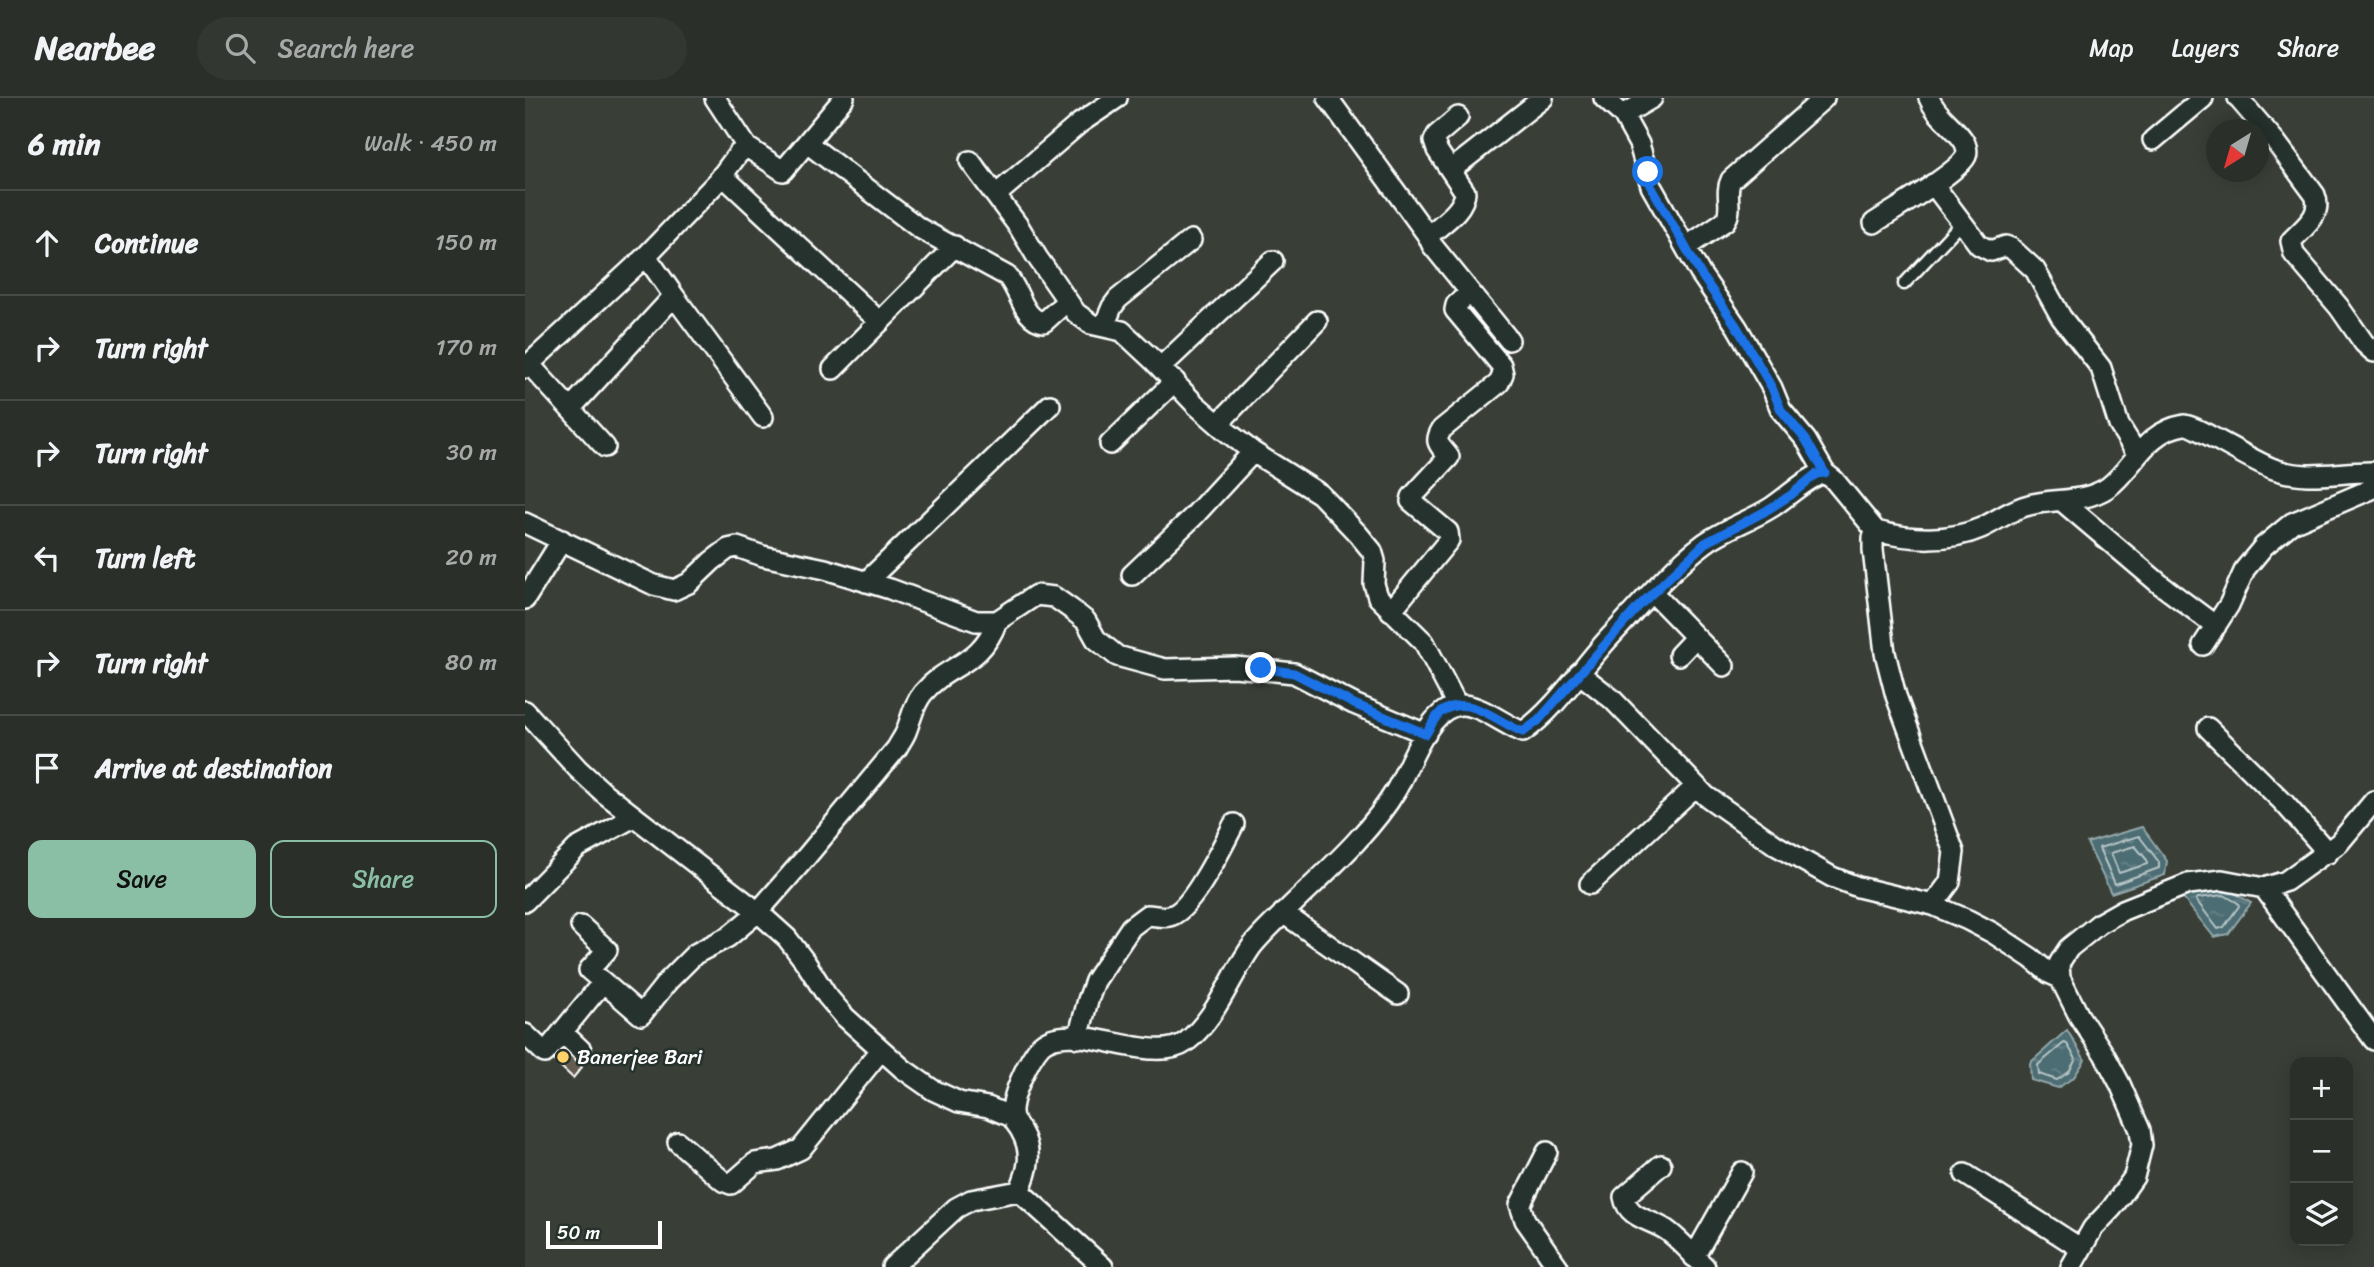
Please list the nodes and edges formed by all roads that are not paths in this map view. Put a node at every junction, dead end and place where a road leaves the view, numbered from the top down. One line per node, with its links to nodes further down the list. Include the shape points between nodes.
1 (715, 98): 16 (street)
2 (844, 98): 15 (street)
3 (1117, 98): 21 (street, via 1080,123)
4 (1328, 98): 24 (street)
5 (1543, 98): 18 (street)
6 (1604, 98): 12 (street)
7 (1651, 98): 12 (street)
8 (1824, 98): 27 (street, via 1731,180 1725,222)
9 (1929, 98): 20 (street, via 1967,151 1960,164)
10 (2203, 98): 14 (street)
11 (2238, 98): 38 (street, via 2315,195 2318,211 2291,241 2294,254)
12 (1623, 115): 27 (street, via 1639,144 1651,186)
13 (1458, 117): 18 (street, via 1434,141)
14 (2153, 140)
15 (807, 143): 16 (street, via 783,171); 26 (street, via 919,228)
16 (747, 147): 19 (street)
17 (970, 161): 21 (street)
18 (1451, 170): 24 (street, via 1465,200)
19 (722, 175): 28 (street); 35 (street)
20 (1933, 184): 22 (street); 23 (street)
21 (996, 195): 33 (street)
22 (1963, 221): 30 (lane); 49 (street, via 1979,244 1991,251 2011,248 2035,270 2061,317 2101,368 2119,425)
23 (1874, 223)
24 (1428, 236): 31 (street)
25 (1191, 240): 36 (street, via 1118,299)
26 (955, 246): 33 (street, via 1007,276 1037,321 1044,322); 35 (street)
27 (1686, 247): 51 (street, via 1737,327 1781,410)
28 (646, 256): 32 (street); 39 (street)
29 (1273, 261): 41 (street)
30 (1904, 284)
31 (1470, 292): 37 (street); 61 (street, via 1455,304 1455,310 1501,365 1503,374 1499,383 1437,436 1449,457 1411,501 1448,532 1449,540)
32 (674, 296): 43 (street); 44 (street)
33 (1067, 301): 36 (street, via 1091,324)
34 (1317, 321): 45 (street)
35 (880, 322): 40 (street)
36 (1104, 326): 41 (street, via 1122,331)
37 (1509, 340)
38 (2374, 352)
39 (527, 366): 43 (street)
40 (833, 369)
41 (1168, 374): 45 (street); 46 (street)
42 (1050, 405): 58 (street)
43 (570, 409): 47 (street)
44 (763, 417)
45 (1218, 424): 48 (street)
46 (1110, 444)
47 (605, 447)
48 (1253, 452): 57 (street); 61 (street, via 1320,494 1358,534 1372,551 1378,597)
49 (2137, 454): 50 (street, via 2186,424 2274,470 2300,476); 53 (street, via 2106,488)
50 (2374, 472)
51 (1825, 473): 55 (street); 59 (street, via 1816,474 1764,512 1705,543)
52 (2374, 488): 63 (street, via 2292,523 2264,546 2245,569)
53 (2062, 501): 55 (street, via 2029,504 1958,537); 63 (street)
54 (525, 523): 56 (street)
55 (1876, 531): 81 (street, via 1873,550 1885,653 1896,696 1954,852 1950,882)
56 (562, 540): 58 (street, via 654,585 674,590 737,547); 60 (street)
57 (1132, 575)
58 (866, 582): 62 (street, via 976,621)
59 (1653, 593): 64 (street); 68 (street)
60 (525, 599)
61 (1391, 611): 69 (street, via 1425,642)
62 (997, 621): 72 (street, via 1036,595 1054,597 1086,621 1096,639 1117,656 1165,668 1235,667 1294,673); 82 (street, via 984,648 922,693 897,748)
63 (2216, 626): 65 (street)
64 (1695, 638): 66 (street); 67 (street)
65 (2203, 645)
66 (1679, 655)
67 (1724, 666)
68 (1579, 673): 69 (street, via 1523,732 1471,706); 73 (street, via 1612,699)
69 (1457, 705): 72 (street, via 1440,712)
70 (525, 711): 75 (street, via 577,769)
71 (2208, 728): 77 (street)
72 (1426, 734): 83 (street, via 1376,818)
73 (1696, 786): 78 (street); 81 (street, via 1777,846 1832,877)
74 (2374, 801): 77 (street)
75 (634, 817): 80 (street, via 577,848); 82 (street)
76 (1234, 824): 90 (street, via 1195,893 1177,913 1147,915 1131,927 1095,981)
77 (2328, 853): 79 (street, via 2286,881)
78 (1590, 884)
79 (2264, 888): 85 (street, via 2208,881 2134,905 2100,923 2069,948 2059,964); 91 (street)
80 (525, 901)
81 (1933, 905): 85 (street, via 1993,933)
82 (758, 912): 86 (street, via 728,937 695,954 641,1015); 93 (street, via 787,938 845,1017)
83 (1283, 913): 87 (street); 90 (street, via 1254,944 1212,1012 1183,1044 1169,1049)
84 (581, 926): 86 (street, via 607,950 589,970)
85 (2060, 978): 101 (street, via 2120,1084 2142,1145 2134,1177)
86 (603, 982): 88 (street)
87 (1398, 994)
88 (562, 1032): 89 (street, via 545,1053); 92 (street)
89 (525, 1034)
90 (1078, 1038): 94 (street, via 1056,1038 1040,1046 1021,1077)
91 (2374, 1040)
92 (582, 1050)
93 (881, 1050): 94 (street, via 933,1090); 95 (street, via 801,1149 777,1160 755,1163 731,1184)
94 (1012, 1117): 100 (street, via 1027,1143 1030,1162)
95 (678, 1142)
96 (1547, 1152): 105 (street, via 1520,1205 1525,1220)
97 (1661, 1166): 102 (street, via 1624,1196 1625,1206 1669,1232)
98 (1742, 1172): 102 (street)
99 (1965, 1174): 101 (street)
100 (1019, 1191): 103 (street, via 971,1200 956,1208); 104 (street)
101 (2080, 1248): 106 (street)
102 (1700, 1262)
103 (892, 1267)
104 (1103, 1267)
105 (1558, 1267)
106 (2071, 1267)

